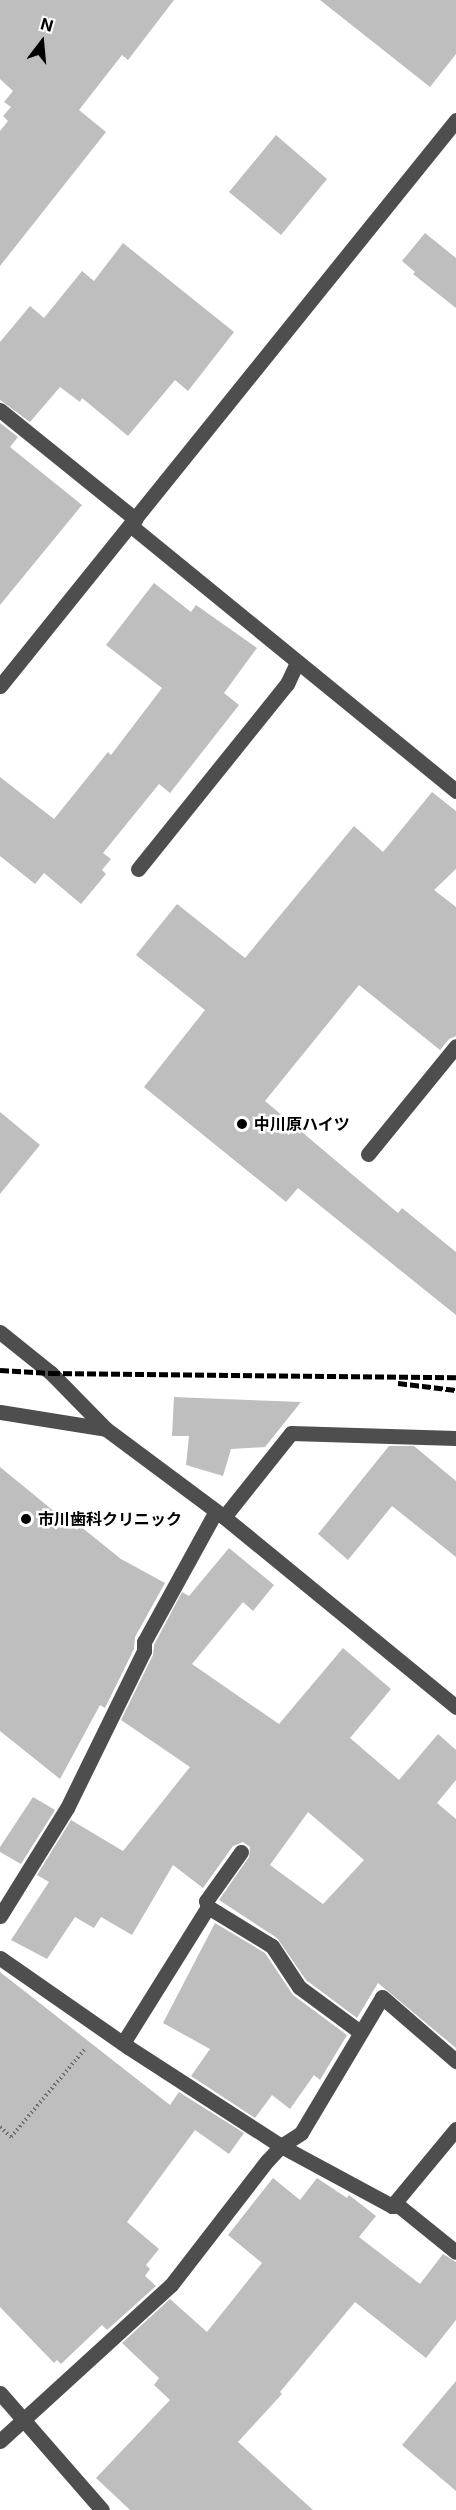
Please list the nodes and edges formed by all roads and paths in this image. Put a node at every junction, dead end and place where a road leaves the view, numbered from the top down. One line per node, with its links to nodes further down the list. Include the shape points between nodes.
1 (456, 120): 3 (street)
2 (0, 410): 3 (street)
3 (132, 522): 4 (street); 5 (street)
4 (297, 663): 6 (street); 7 (street, via 287,684)
5 (0, 686)
6 (456, 791)
7 (138, 869)
8 (456, 1046): 9 (street)
9 (368, 1154)
10 (0, 1332): 12 (street, via 51,1373)
11 (0, 1412): 12 (street)
12 (106, 1429): 14 (street)
13 (456, 1438): 14 (street, via 291,1432)
14 (220, 1514): 15 (street); 18 (street, via 144,1642 144,1651 67,1808)
15 (456, 1707)
16 (241, 1852): 17 (street, via 206,1901)
17 (208, 1907): 21 (street, via 272,1946 299,1987); 22 (street)
18 (0, 1916)
19 (0, 1958): 20 (street)
20 (102, 2029): 22 (street); 24 (path, via 12,2137)
21 (360, 2032): 23 (street, via 382,1997); 26 (street, via 301,2133)
22 (123, 2043): 26 (street)
23 (456, 2061)
24 (0, 2127)
25 (456, 2129): 27 (street)
26 (281, 2146): 27 (street); 30 (street, via 171,2285)
27 (392, 2206): 28 (street, via 399,2206)
28 (456, 2252)
29 (0, 2393): 30 (street)
30 (21, 2420): 31 (street); 32 (street)
31 (0, 2440)
32 (102, 2510)

